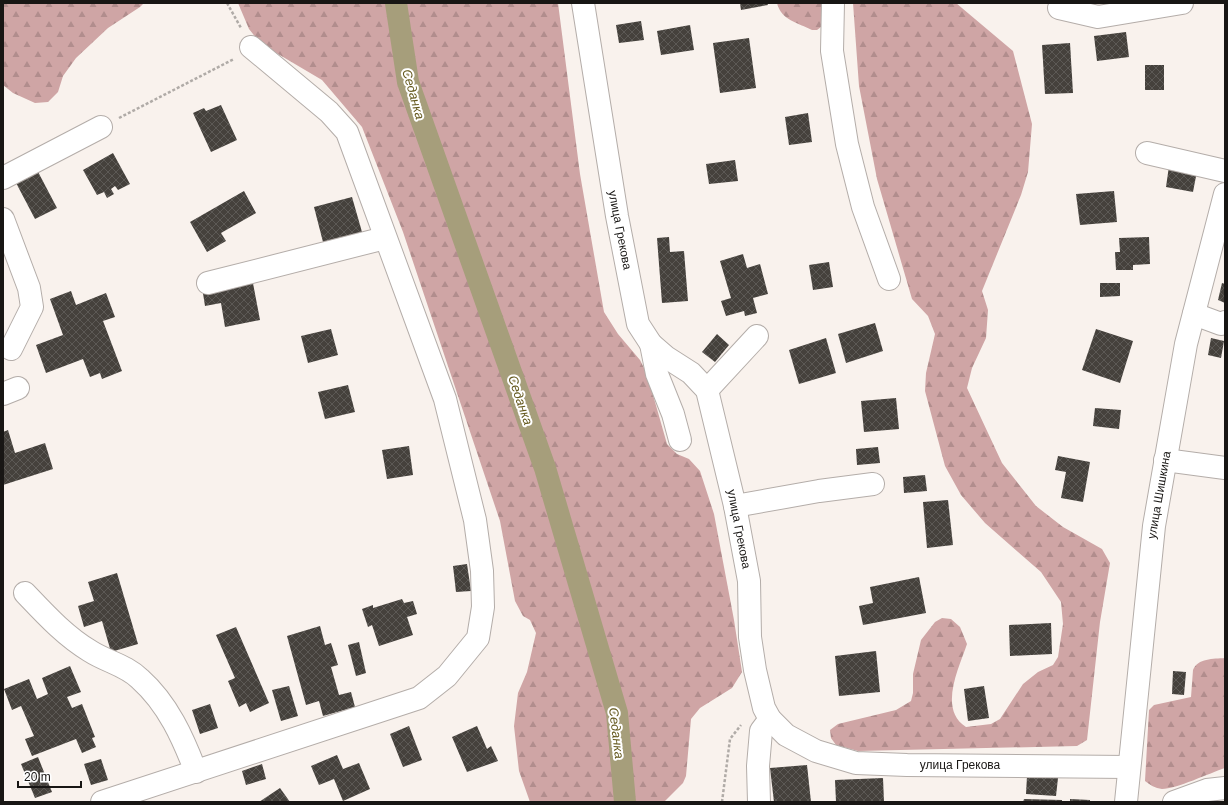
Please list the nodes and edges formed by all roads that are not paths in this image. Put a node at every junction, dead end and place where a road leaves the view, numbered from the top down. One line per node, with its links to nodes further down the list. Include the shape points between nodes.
1 (583, 3): 18 (street, улица Грекова, via 617,216 638,324)
2 (833, 3): 13 (street, via 832,51 847,144 864,207)
3 (1182, 3): 4 (street, via 1098,17)
4 (1059, 8)
5 (252, 47): 12 (street, via 329,112 347,132)
6 (101, 127): 9 (street)
7 (1147, 153): 8 (street)
8 (1225, 171)
9 (3, 178)
10 (1225, 194): 15 (street, улица Шишкина)
11 (3, 219): 19 (street, via 29,288 32,308)
12 (385, 238): 14 (street); 29 (street, via 445,399 475,520 482,571 483,607 478,638 447,676 419,698)
13 (889, 279)
14 (208, 283)
15 (1194, 314): 16 (street, via 1220,324); 22 (street, улица Шишкина, via 1186,344)
16 (1225, 322)
17 (757, 336): 20 (street)
18 (651, 344): 20 (street, улица Грекова, via 692,373); 21 (street, via 657,374)
19 (11, 349)
20 (707, 390): 25 (street, улица Грекова)
21 (680, 440)
22 (1165, 460): 23 (street); 28 (street, улица Шишкина, via 1149,561)
23 (1225, 468)
24 (872, 484): 25 (street)
25 (736, 506): 27 (street, улица Грекова, via 749,581 750,638)
26 (25, 593): 29 (street, via 55,624 90,651 127,669 140,679 170,715)
27 (767, 713): 28 (street, улица Грекова, via 786,735 816,751 856,763); 32 (street, via 758,766)
28 (1130, 767): 33 (street, улица Шишкина)
29 (196, 772): 31 (street)
30 (1225, 788): 34 (street, via 1207,790)
31 (102, 802)
32 (759, 802)
33 (1126, 802)
34 (1174, 802)

